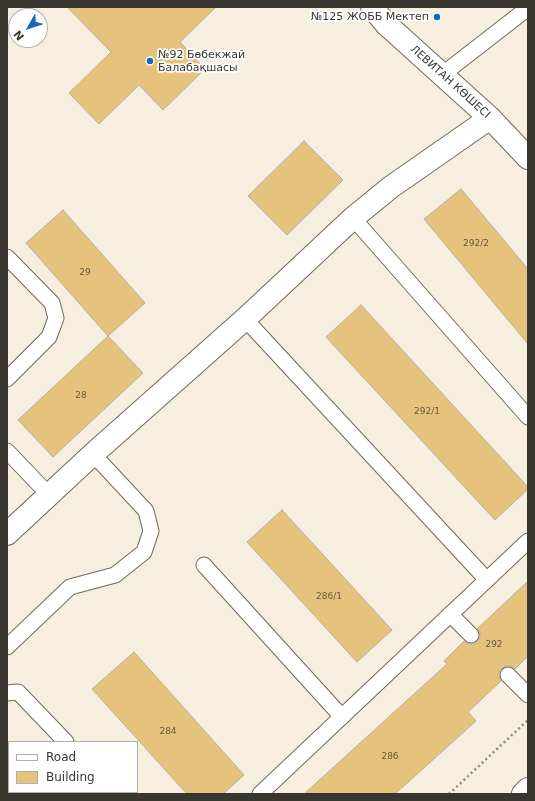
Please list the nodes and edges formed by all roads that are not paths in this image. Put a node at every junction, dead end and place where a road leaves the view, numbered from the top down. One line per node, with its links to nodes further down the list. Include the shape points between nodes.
1 (372, 7): 3 (street, ЛЕВИТАН КӨШЕСІ, via 386,24)
2 (528, 8): 3 (lane)
3 (443, 74): 4 (street, ЛЕВИТАН КӨШЕСІ)
4 (490, 118): 5 (street, ЛЕВИТАН КӨШЕСІ); 6 (street, via 391,187)
5 (528, 158)
6 (353, 218): 8 (street); 10 (lane)
7 (7, 256): 9 (lane, via 52,303 56,318 48,337)
8 (245, 319): 12 (street); 17 (lane)
9 (7, 379)
10 (528, 417)
11 (7, 451): 13 (lane)
12 (93, 454): 13 (street); 20 (lane, via 146,511 151,531 144,552 115,575 70,587)
13 (48, 496): 14 (street)
14 (7, 534)
15 (528, 541): 17 (lane)
16 (204, 565): 24 (lane)
17 (487, 580): 18 (lane)
18 (450, 614): 19 (lane); 24 (lane)
19 (471, 635)
20 (7, 646)
21 (508, 675): 23 (lane)
22 (7, 693): 25 (lane, via 18,692)
23 (528, 695)
24 (342, 717): 27 (lane)
25 (65, 741)
26 (528, 789): 28 (street)
27 (260, 794)
28 (523, 794)

